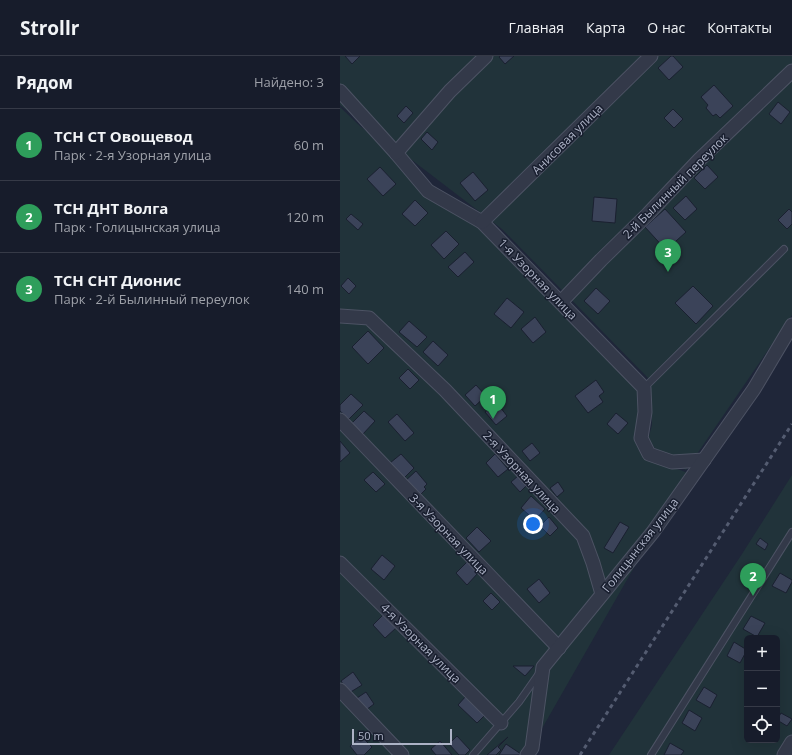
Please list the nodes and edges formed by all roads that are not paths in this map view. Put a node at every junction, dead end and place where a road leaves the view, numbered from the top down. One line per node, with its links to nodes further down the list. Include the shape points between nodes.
1 (486, 56): 5 (street, via 450,91)
2 (651, 56): 6 (street, Анисовая улица)
3 (792, 71): 8 (street, 2-й Былинный переулок, via 699,160)
4 (340, 91): 5 (street, 1-я Узорная улица)
5 (396, 153): 6 (street, 1-я Узорная улица, via 428,191)
6 (482, 222): 8 (street, 1-я Узорная улица)
7 (784, 248): 11 (lane)
8 (560, 302): 11 (street, 1-я Узорная улица)
9 (340, 316): 16 (street, 2-я Узорная улица, via 369,318 445,390 583,536)
10 (792, 325): 13 (street, Голицынская улица, via 754,389)
11 (644, 388): 13 (street, via 645,412 641,438 649,454 672,462)
12 (340, 420): 17 (street, 3-я Узорная улица)
13 (704, 460): 16 (street, Голицынская улица, via 653,532)
14 (792, 532): 25 (lane)
15 (340, 563): 20 (street, 4-я Узорная улица)
16 (602, 594): 17 (street, Голицынская улица)
17 (558, 648): 18 (street, Голицынская улица)
18 (543, 667): 20 (lane, Голицынская улица); 24 (street, via 532,748)
19 (340, 690): 22 (street)
20 (501, 723): 23 (lane, Голицынская улица)
21 (792, 742): 26 (street)
22 (402, 755)
23 (473, 755)
24 (527, 755)
25 (651, 755)
26 (784, 755)

